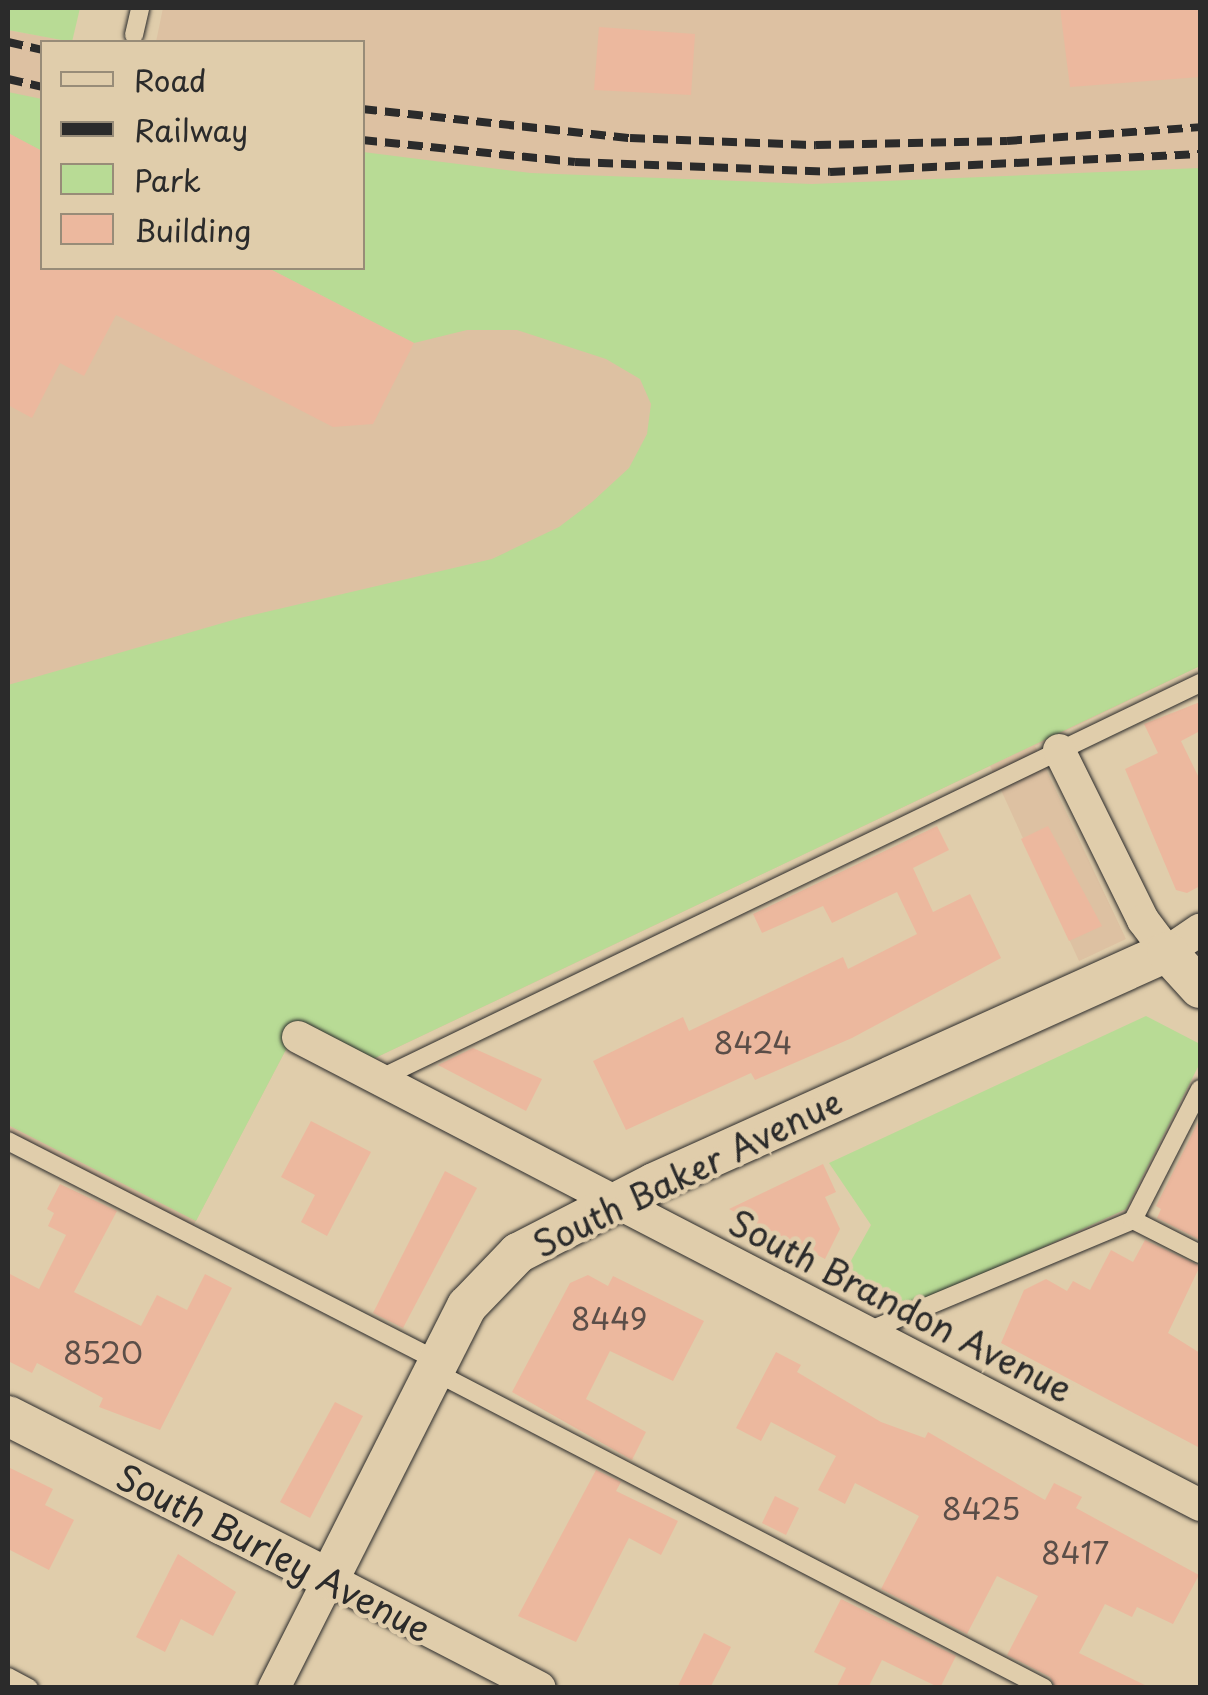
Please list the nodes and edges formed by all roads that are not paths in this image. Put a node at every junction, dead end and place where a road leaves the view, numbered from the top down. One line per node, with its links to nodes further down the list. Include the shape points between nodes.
1 (140, 8): 2 (lane)
2 (134, 36)
3 (1200, 683): 4 (lane)
4 (1059, 750): 6 (street, via 1143,920); 9 (lane)
5 (1200, 930): 6 (street, South Baker Avenue)
6 (1167, 952): 7 (street); 12 (street, South Baker Avenue)
7 (1200, 988)
8 (298, 1037): 9 (street, South Brandon Avenue)
9 (378, 1079): 12 (street, South Brandon Avenue)
10 (1200, 1089): 13 (lane)
11 (8, 1141): 16 (lane)
12 (614, 1201): 15 (street, South Brandon Avenue); 16 (street, South Baker Avenue, via 500,1266 467,1306)
13 (1133, 1220): 14 (lane); 15 (lane)
14 (1200, 1254)
15 (866, 1332): 18 (street, South Brandon Avenue)
16 (435, 1366): 19 (street, South Baker Avenue); 24 (lane)
17 (8, 1416): 19 (street, South Burley Avenue)
18 (1200, 1505)
19 (329, 1579): 22 (street); 23 (street, South Burley Avenue)
20 (8, 1676): 21 (lane)
21 (29, 1688)
22 (274, 1688)
23 (540, 1688)
24 (1044, 1688)

